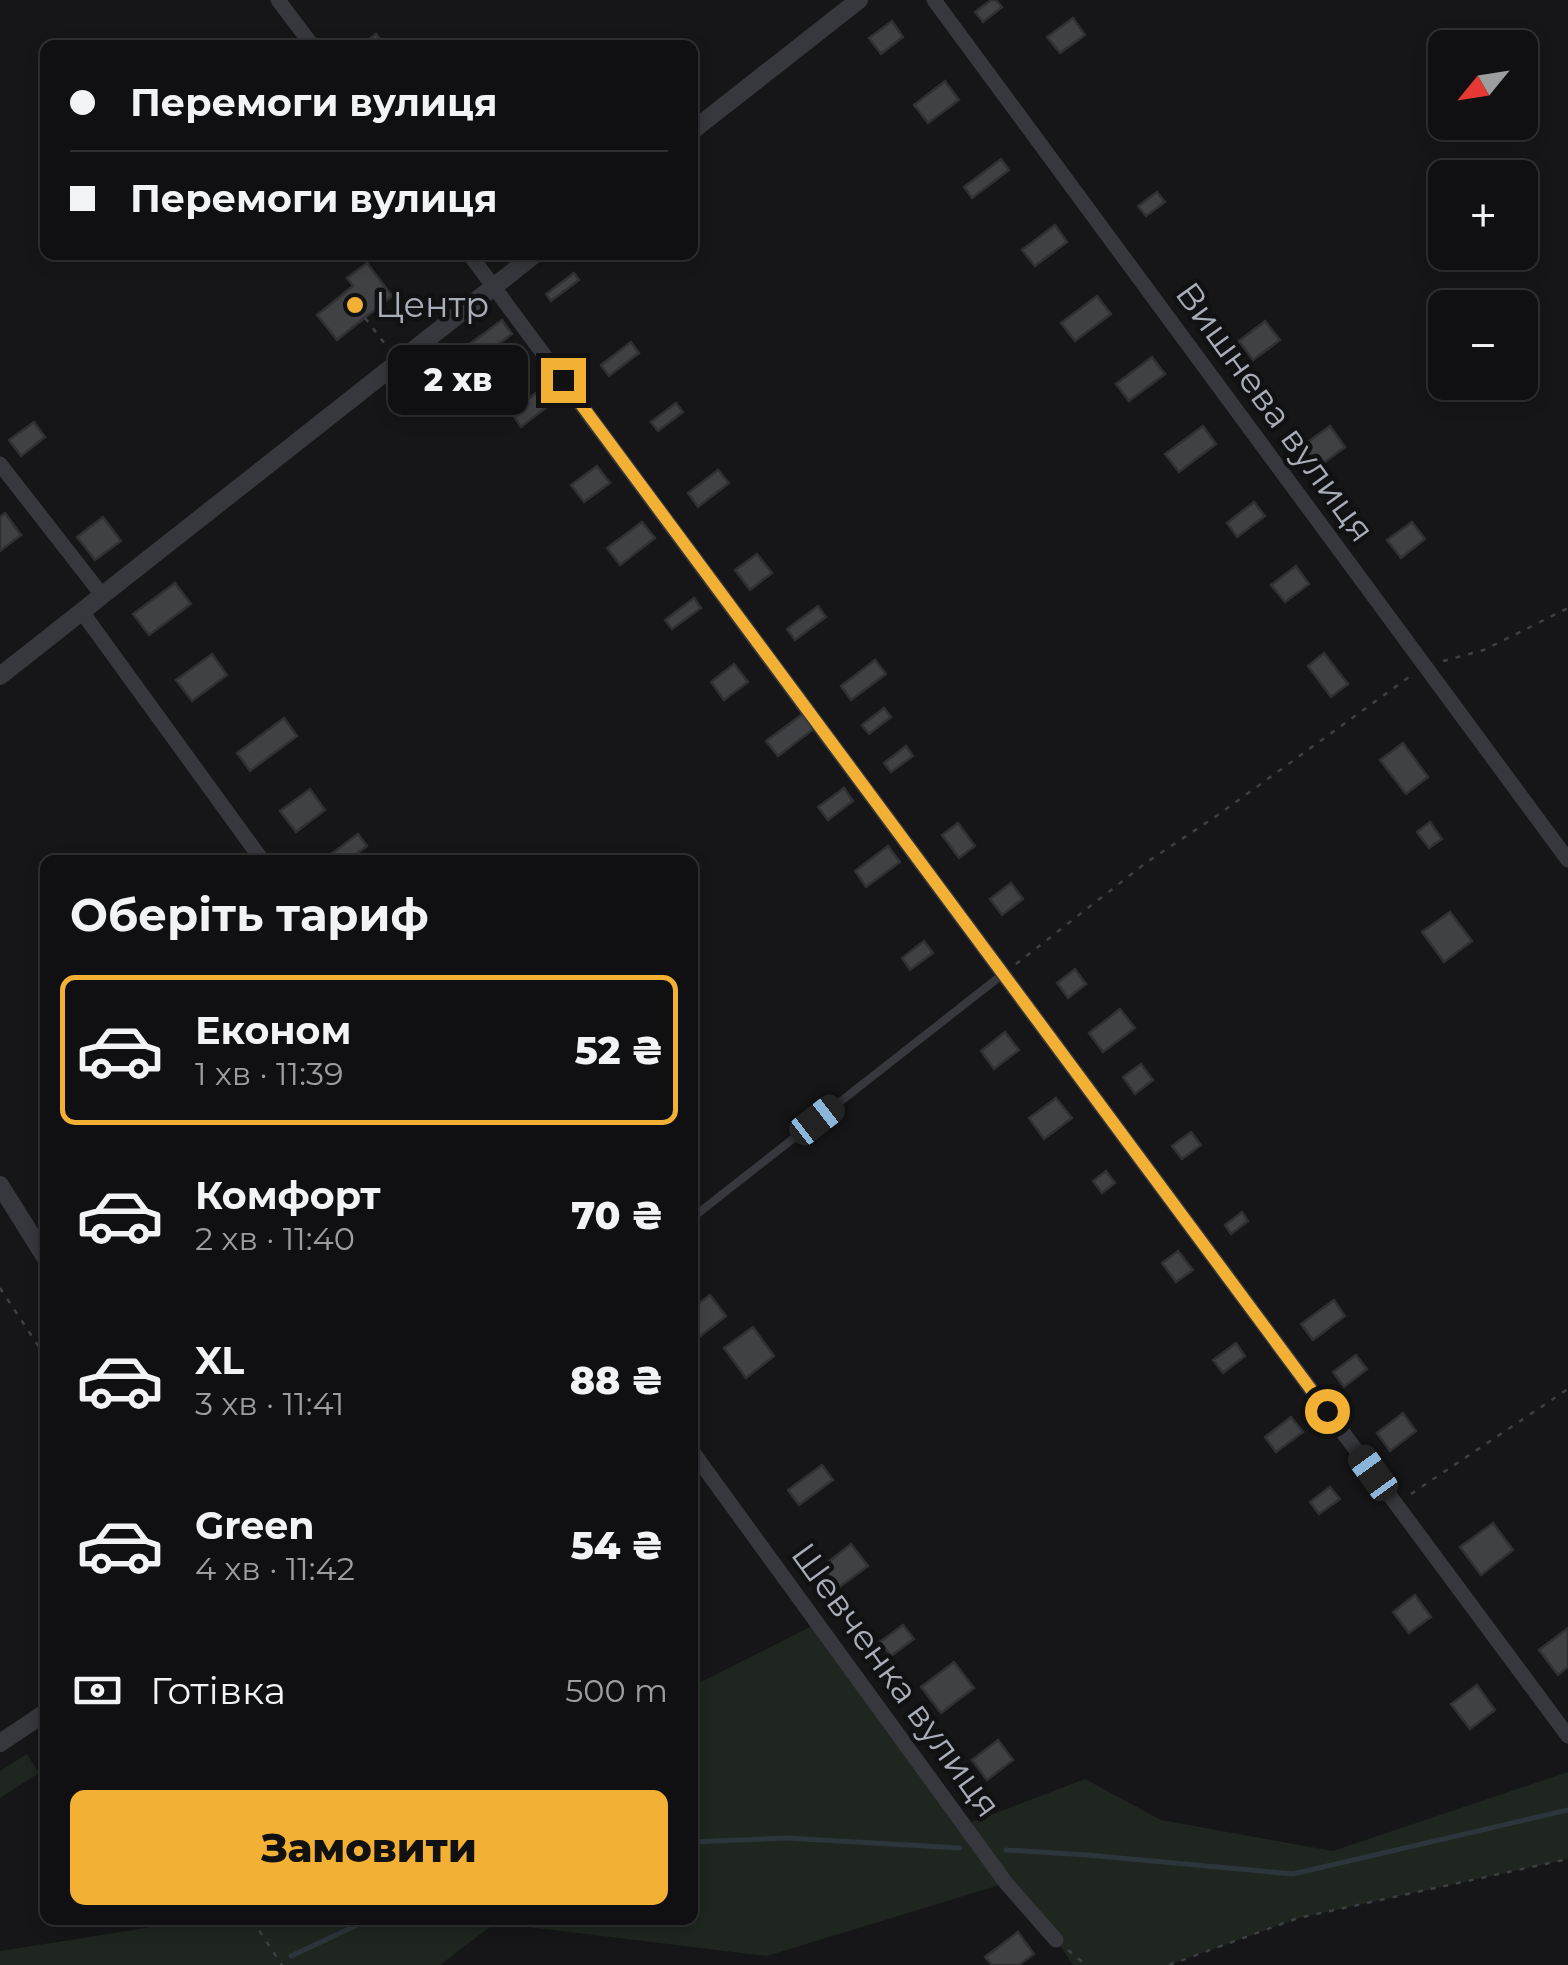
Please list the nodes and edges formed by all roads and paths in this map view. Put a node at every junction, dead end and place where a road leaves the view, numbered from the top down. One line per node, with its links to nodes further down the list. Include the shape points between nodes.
1 (278, 0): 4 (street)
2 (859, 0): 5 (street)
3 (934, 0): 15 (street, Вишнева вулиця)
4 (308, 40)
5 (698, 126)
6 (474, 260): 8 (street)
7 (528, 260): 8 (street)
8 (494, 287): 10 (street); 19 (street)
9 (364, 318): 10 (path)
10 (399, 362): 12 (street)
11 (0, 464): 12 (street)
12 (102, 595): 14 (street)
13 (1568, 608): 15 (path, via 1484,650)
14 (82, 612): 16 (street); 17 (street)
15 (1425, 666): 18 (street, Вишнева вулиця); 19 (path, via 1147,862)
16 (0, 676)
17 (258, 855)
18 (1568, 860)
19 (1004, 974): 21 (lane); 27 (street)
20 (0, 1185): 22 (street)
21 (698, 1213)
22 (40, 1249)
23 (0, 1288): 24 (path)
24 (40, 1348)
25 (1568, 1389): 27 (path)
26 (698, 1460): 33 (street, Шевченка вулиця, via 1006,1883)
27 (1396, 1504): 29 (street)
28 (40, 1716): 30 (street)
29 (1568, 1736)
30 (0, 1742)
31 (1568, 1858): 36 (path, via 1298,1918)
32 (255, 1925): 34 (path)
33 (1056, 1940): 35 (path)
34 (282, 1965)
35 (1086, 1965)
36 (1170, 1965)

